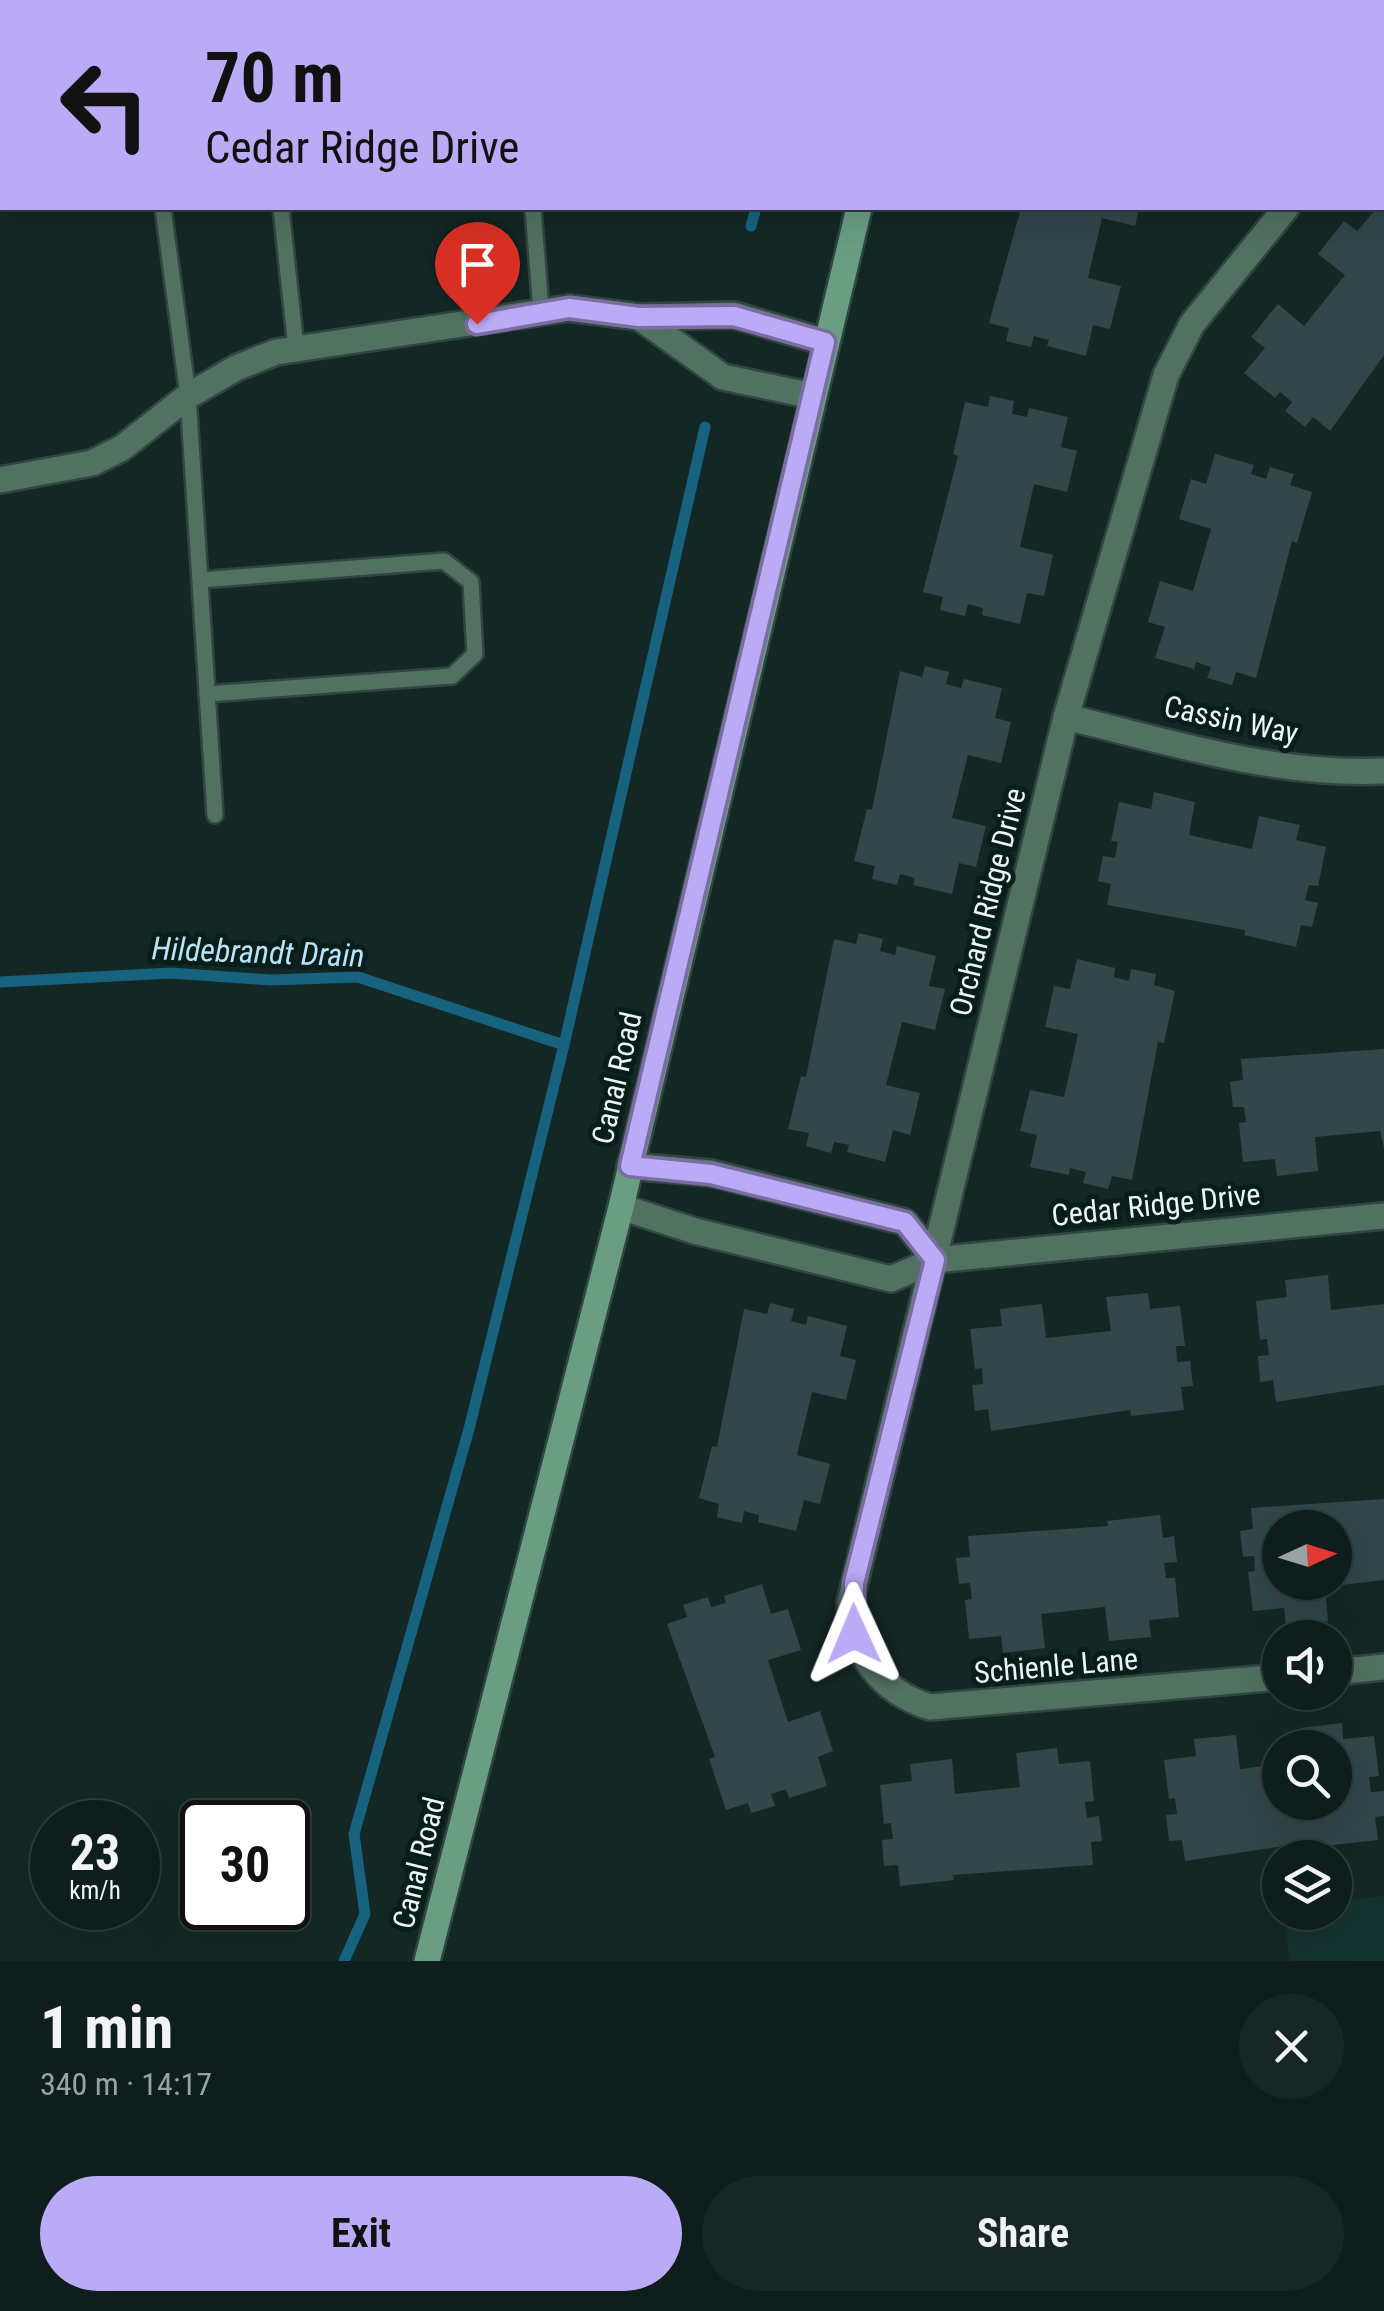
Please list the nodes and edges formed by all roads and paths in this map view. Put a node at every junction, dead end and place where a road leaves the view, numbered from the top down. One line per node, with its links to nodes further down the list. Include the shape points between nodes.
1 (164, 210): 10 (lane)
2 (281, 210): 9 (lane)
3 (533, 210): 6 (lane)
4 (858, 210): 8 (street, Canal Road)
5 (1284, 210): 15 (street, Orchard Ridge Drive, via 1192,324 1173,360)
6 (540, 311): 7 (street); 9 (street)
7 (639, 317): 8 (street, via 734,316); 11 (street, via 723,377)
8 (825, 342): 11 (street, Canal Road)
9 (296, 348): 10 (street, via 236,368)
10 (188, 396): 12 (street, via 92,463); 13 (lane)
11 (814, 396): 18 (street, Canal Road)
12 (0, 480)
13 (200, 580): 14 (lane); 14 (lane, via 444,561 471,582 476,654 452,676)
14 (207, 694): 17 (lane)
15 (1066, 716): 16 (street, Cassin Way, via 1258,763); 21 (street, Orchard Ridge Drive)
16 (1384, 770)
17 (216, 815)
18 (630, 1166): 19 (street, Canal Road); 21 (street, via 711,1174 905,1222)
19 (621, 1207): 21 (street, Cedar Ridge Drive, via 891,1280); 26 (street, Canal Road)
20 (1384, 1216): 21 (street, Cedar Ridge Drive)
21 (935, 1260): 22 (street, Orchard Ridge Drive, via 854,1583 851,1620)
22 (860, 1650): 25 (street, Schienle Lane, via 880,1679 930,1708)
23 (1384, 1667): 24 (street)
24 (1352, 1670)
25 (1262, 1679)
26 (427, 1961)

